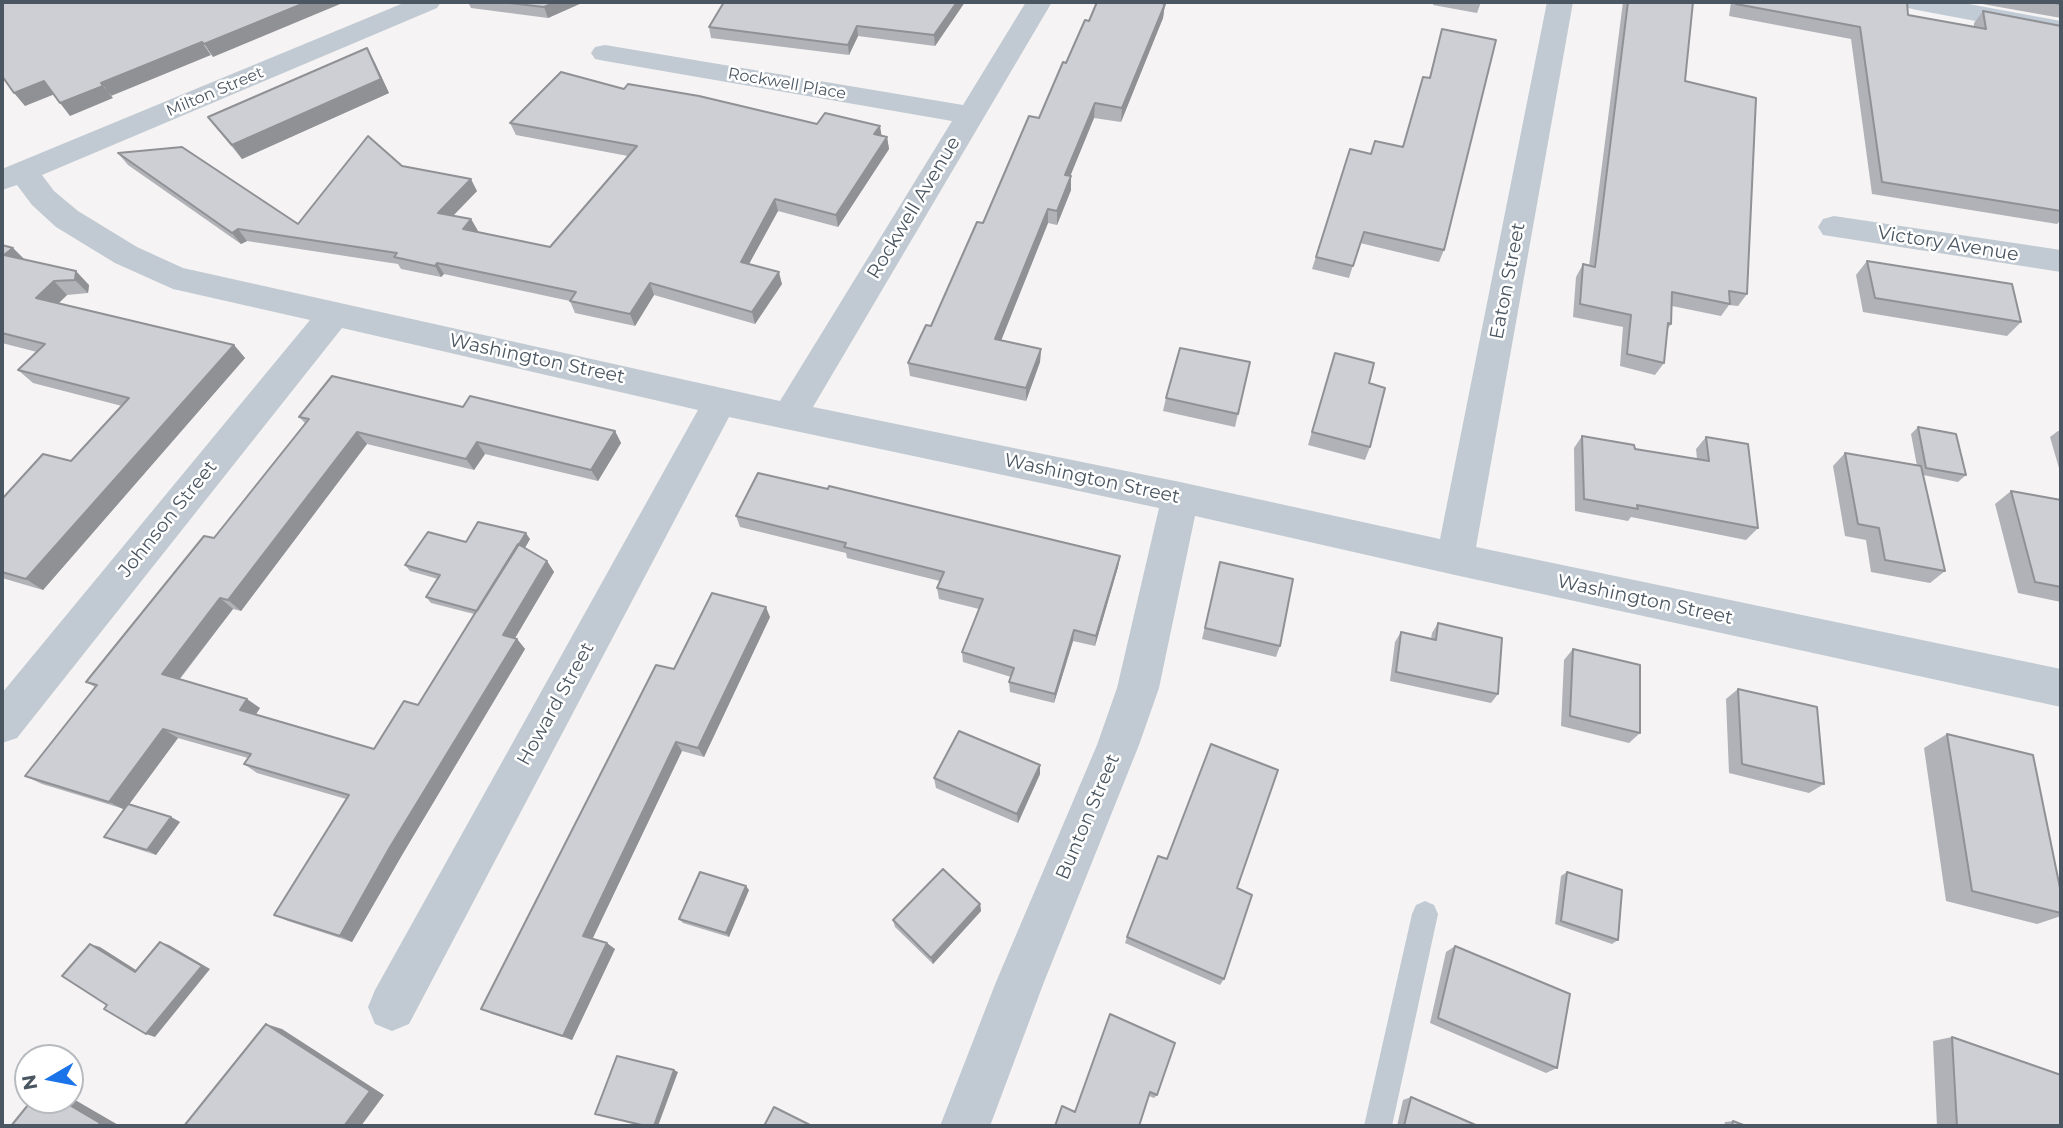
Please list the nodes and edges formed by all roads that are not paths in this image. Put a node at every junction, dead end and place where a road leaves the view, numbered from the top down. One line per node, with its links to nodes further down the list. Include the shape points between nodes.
1 (428, 2): 8 (street, Milton Street)
2 (1039, 2): 7 (street, Rockwell Avenue)
3 (1560, 2): 15 (street, Eaton Street)
4 (1917, 2): 5 (main road)
5 (2061, 29)
6 (605, 53): 7 (street, Rockwell Place)
7 (970, 115): 13 (street, Rockwell Avenue)
8 (13, 176): 11 (street, Washington Street, via 67,219 173,277)
9 (1834, 227): 10 (street, Victory Avenue)
10 (2061, 261)
11 (334, 314): 12 (street, Washington Street); 17 (street, Johnson Street)
12 (720, 402): 13 (street, Washington Street); 19 (street, Howard Street)
13 (790, 415): 14 (street, Washington Street)
14 (1180, 497): 15 (street, Washington Street); 20 (street, Bunton Street, via 1138,688)
15 (1455, 559): 16 (street, Washington Street)
16 (2061, 688)
17 (2, 724)
18 (1425, 914): 21 (lane)
19 (392, 1007)
20 (965, 1126)
21 (1378, 1126)

